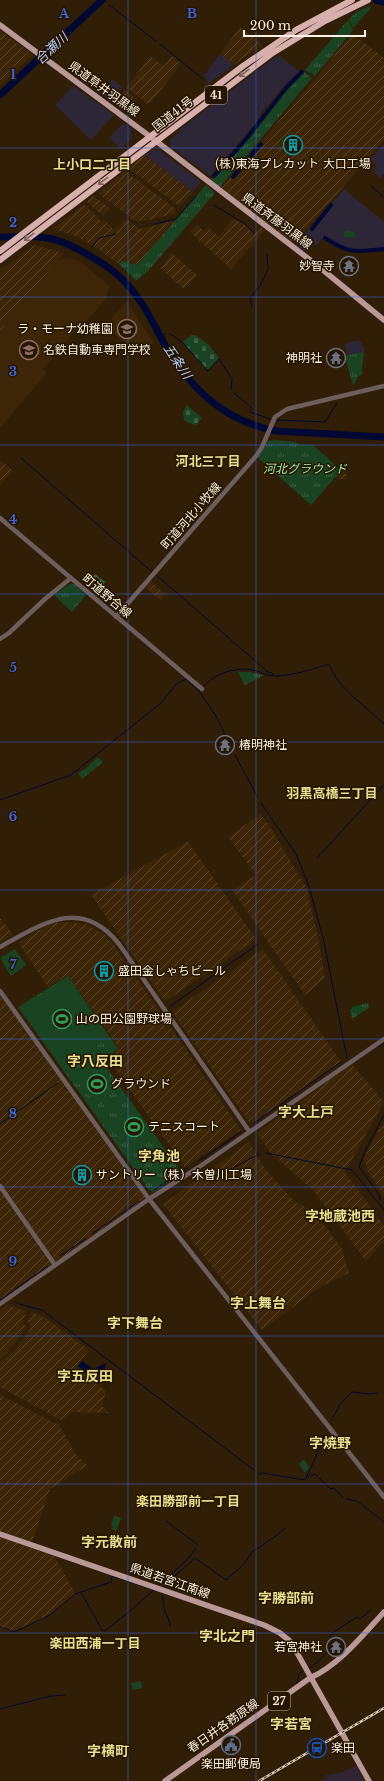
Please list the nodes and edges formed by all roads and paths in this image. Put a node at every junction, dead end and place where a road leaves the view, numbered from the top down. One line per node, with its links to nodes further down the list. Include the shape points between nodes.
1 (352, 0): 4 (highway, 国道41号 / 41, via 270,47)
2 (368, 0): 5 (highway, 国道41号 / 41, one-way to 5, via 325,21 276,51)
3 (0, 25): 4 (main road, 県道草井羽黒線)
4 (150, 137): 5 (main road, 県道草井羽黒線); 6 (highway, 国道41号 / 41)
5 (156, 141): 6 (highway, 国道41号 / 41, one-way to 6); 9 (main road, 県道斉藤羽黒線, via 328,273)
6 (51, 217): 7 (highway, 国道41号 / 41); 8 (highway, 国道41号 / 41, one-way to 8)
7 (1, 251)
8 (0, 260)
9 (384, 320)
10 (384, 386): 13 (street, 町道河北小牧線, via 288,409 276,416 256,456)
11 (0, 518): 12 (street, 町道野合線)
12 (71, 578): 13 (street, 町道野合線); 14 (street)
13 (116, 617): 15 (street, 町道野合線)
14 (0, 639)
15 (202, 690)
16 (0, 947): 19 (street, via 44,923 60,918 83,919 104,929 118,944)
17 (0, 991): 21 (street)
18 (384, 1039): 19 (street)
19 (249, 1131): 21 (street)
20 (0, 1186): 22 (street)
21 (149, 1199): 22 (street); 24 (street)
22 (54, 1265): 23 (street)
23 (0, 1304)
24 (384, 1497)
25 (0, 1534): 27 (main road, 県道若宮江南線, via 280,1632 291,1642)
26 (384, 1612): 27 (main road, 春日井各務原線 / 27, via 345,1652)
27 (310, 1678): 28 (main road, 春日井各務原線 / 27); 29 (main road, 県道若宮江南線)
28 (165, 1781)
29 (369, 1781)

